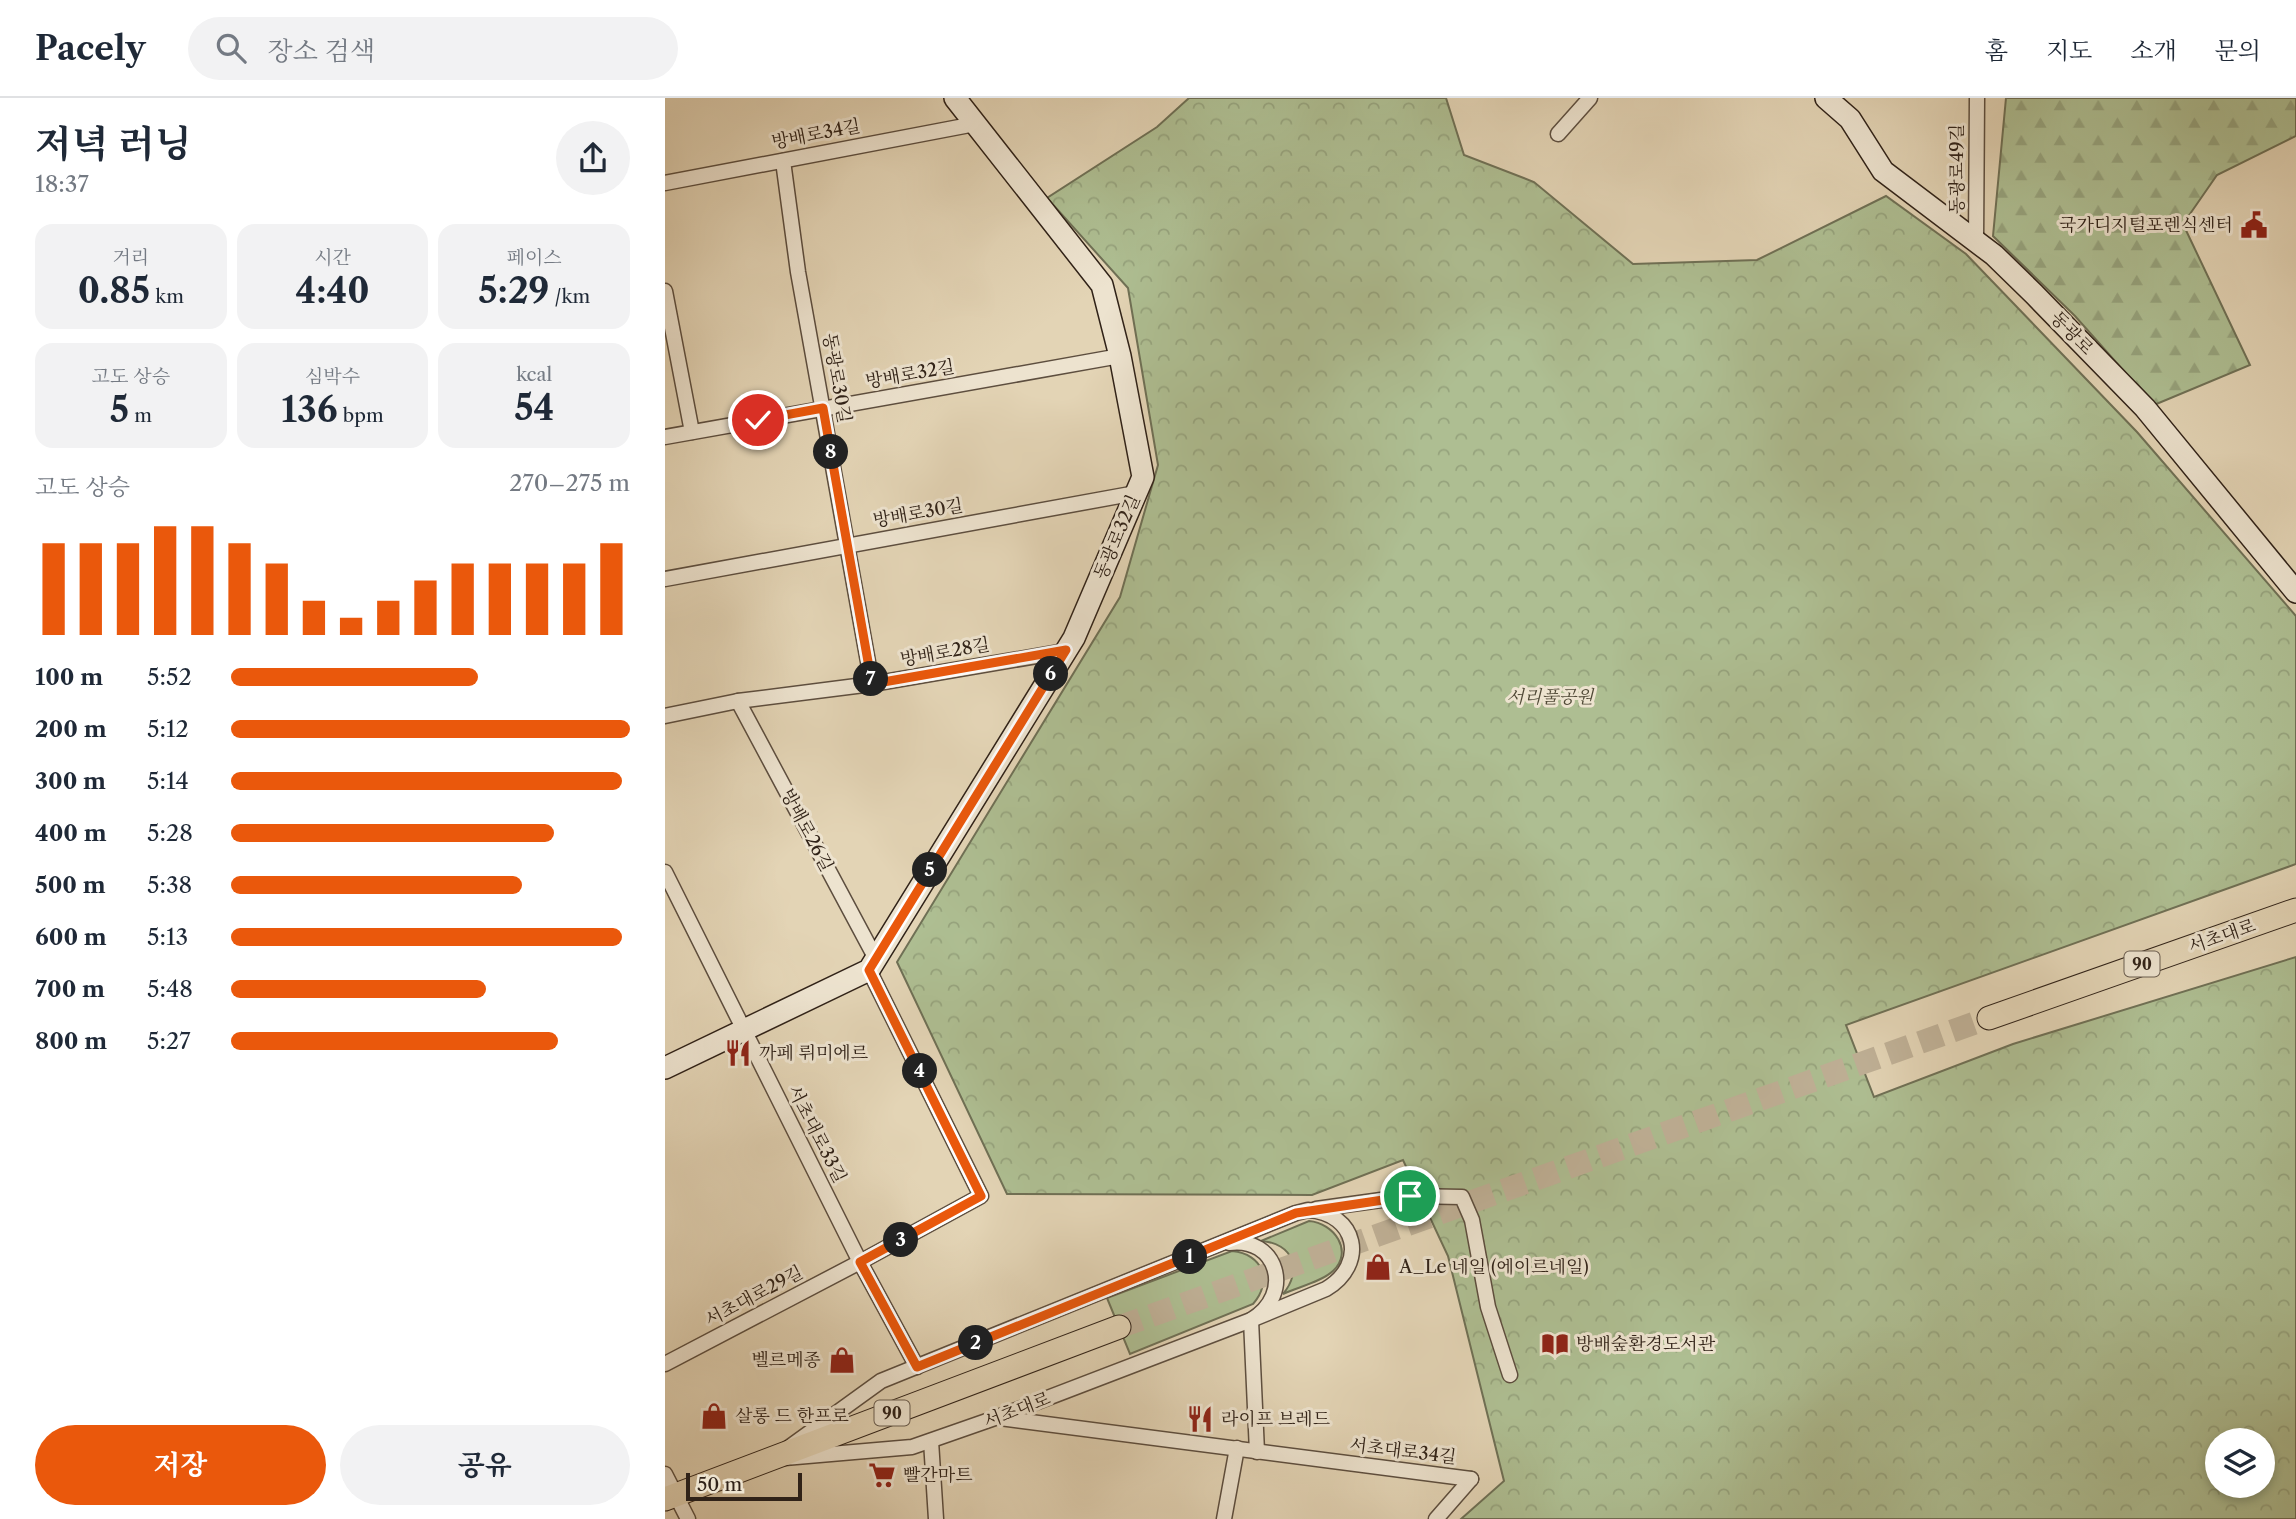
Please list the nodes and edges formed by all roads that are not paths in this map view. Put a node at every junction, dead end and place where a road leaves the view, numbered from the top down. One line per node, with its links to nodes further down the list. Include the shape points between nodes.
1 (955, 98): 5 (street, 동광로32길)
2 (1590, 98): 6 (street)
3 (1826, 98): 9 (street, 동광로, via 1850,119 1883,171)
4 (1977, 98): 9 (street, 동광로49길)
5 (975, 124): 7 (street, 방배로34길); 11 (street, 동광로32길, via 1102,285)
6 (1558, 134)
7 (782, 161): 8 (street, 방배로34길); 12 (street, 동광로30길)
8 (665, 183)
9 (1976, 241): 18 (street, 동광로, via 2035,294 2145,408)
10 (665, 291): 13 (street)
11 (1119, 356): 12 (street, 방배로32길); 15 (street, 동광로32길, via 1143,477)
12 (823, 408): 13 (street, 방배로32길); 16 (street, 동광로30길)
13 (692, 432): 14 (street, 방배로32길)
14 (665, 437)
15 (1136, 493): 16 (street, 방배로30길); 19 (street, 동광로32길)
16 (846, 545): 17 (street, 방배로30길); 20 (street, 동광로30길)
17 (665, 579)
18 (2296, 592)
19 (1066, 650): 20 (street, 방배로28길); 25 (street, 동광로32길)
20 (872, 684): 21 (street, 방배로28길)
21 (738, 701): 22 (street, 방배로28길); 25 (street, 방배로26길)
22 (665, 716)
23 (666, 876): 27 (street, 서초대로33길)
24 (2296, 910): 26 (main road, 서초대로 / 90)
25 (873, 964): 27 (street); 31 (street, via 981,1196)
26 (1989, 1018)
27 (743, 1030): 28 (street); 31 (street, 서초대로33길)
28 (665, 1068)
29 (1308, 1210): 30 (street, 서초대로); 32 (street, 서초대로, via 1321,1211 1343,1224 1353,1248 1346,1273 1327,1289); 36 (street, via 1410,1196 1462,1197 1472,1220 1488,1307)
30 (1221, 1245): 32 (street, 서초대로, via 1246,1243 1267,1256 1274,1267 1276,1292 1271,1304); 35 (street, 서초대로)
31 (860, 1262): 34 (street, 서초대로29길); 35 (street, 서초대로33길)
32 (1251, 1320): 37 (street, 서초대로); 40 (street)
33 (1119, 1327): 41 (main road, 서초대로 / 90)
34 (665, 1364)
35 (917, 1367): 41 (street, 서초대로, via 881,1381)
36 (1510, 1375)
37 (998, 1417): 38 (street, 서초대로); 39 (street, 서초대로34길)
38 (931, 1441): 41 (street, 서초대로, via 912,1447); 45 (street)
39 (1237, 1448): 40 (street, 서초대로34길); 47 (street)
40 (1257, 1451): 48 (street, 서초대로34길, via 1471,1479)
41 (773, 1459): 43 (main road, 서초대로 / 90)
42 (665, 1475): 43 (street)
43 (671, 1497): 44 (street)
44 (688, 1519)
45 (935, 1519): 46 (street)
46 (942, 1519)
47 (1224, 1519)
48 (1436, 1519)

